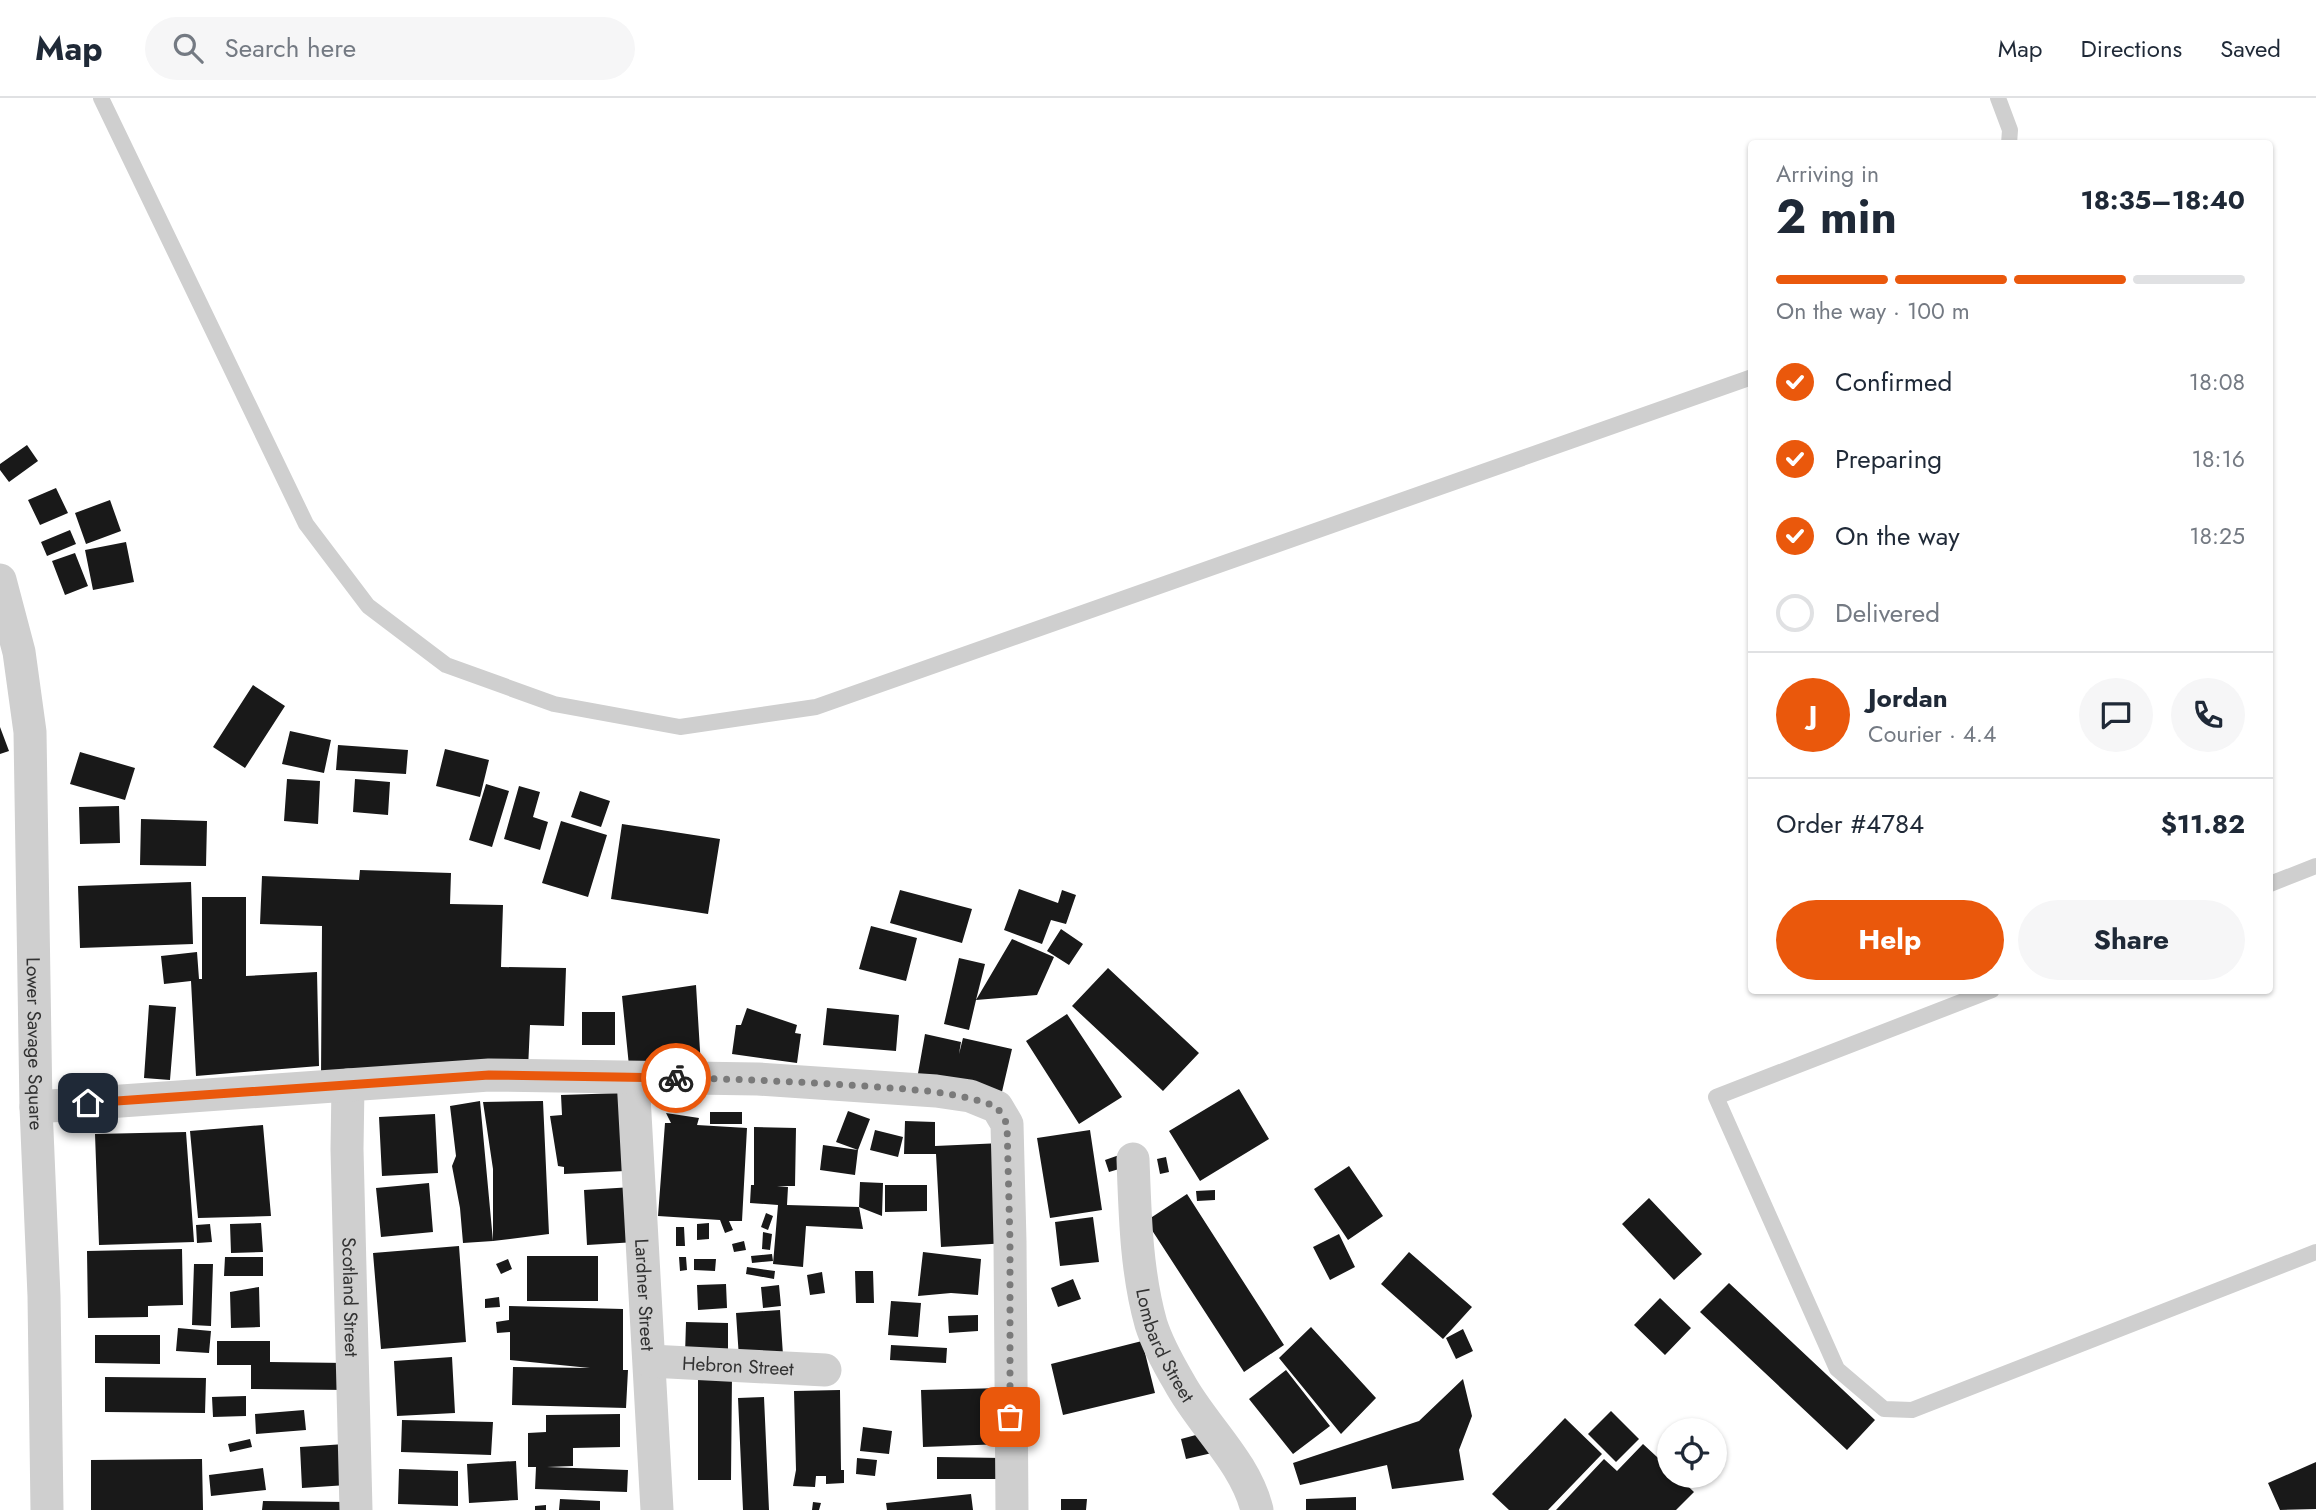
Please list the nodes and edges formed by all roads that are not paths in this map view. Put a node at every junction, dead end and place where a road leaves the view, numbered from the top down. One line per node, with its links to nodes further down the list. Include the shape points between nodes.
1 (101, 98): 4 (lane, via 306,524 368,606 446,665 554,704 680,727 816,706)
2 (1998, 98): 3 (lane)
3 (2009, 140)
4 (1748, 378)
5 (0, 580): 11 (street, Lower Savage Square, via 19,652 30,732)
6 (2316, 866): 7 (lane)
7 (2273, 883)
8 (1982, 994): 13 (lane, via 1716,1097 1837,1369 1884,1409 1912,1410)
9 (634, 1078): 10 (street, via 489,1075); 14 (street, Lardner Street); 19 (street, via 758,1079 936,1091 970,1096 997,1107 1007,1124)
10 (348, 1085): 11 (street); 17 (street, Scotland Street)
11 (36, 1107): 16 (street, Lower Savage Square)
12 (1133, 1159): 20 (street, Lombard Street, via 1142,1279 1152,1326 1179,1384 1217,1435 1254,1496)
13 (2316, 1252)
14 (650, 1361): 15 (street, Hebron Street); 18 (street, Lardner Street)
15 (825, 1370)
16 (47, 1510)
17 (356, 1510)
18 (657, 1510)
19 (1012, 1510)
20 (1257, 1510)

